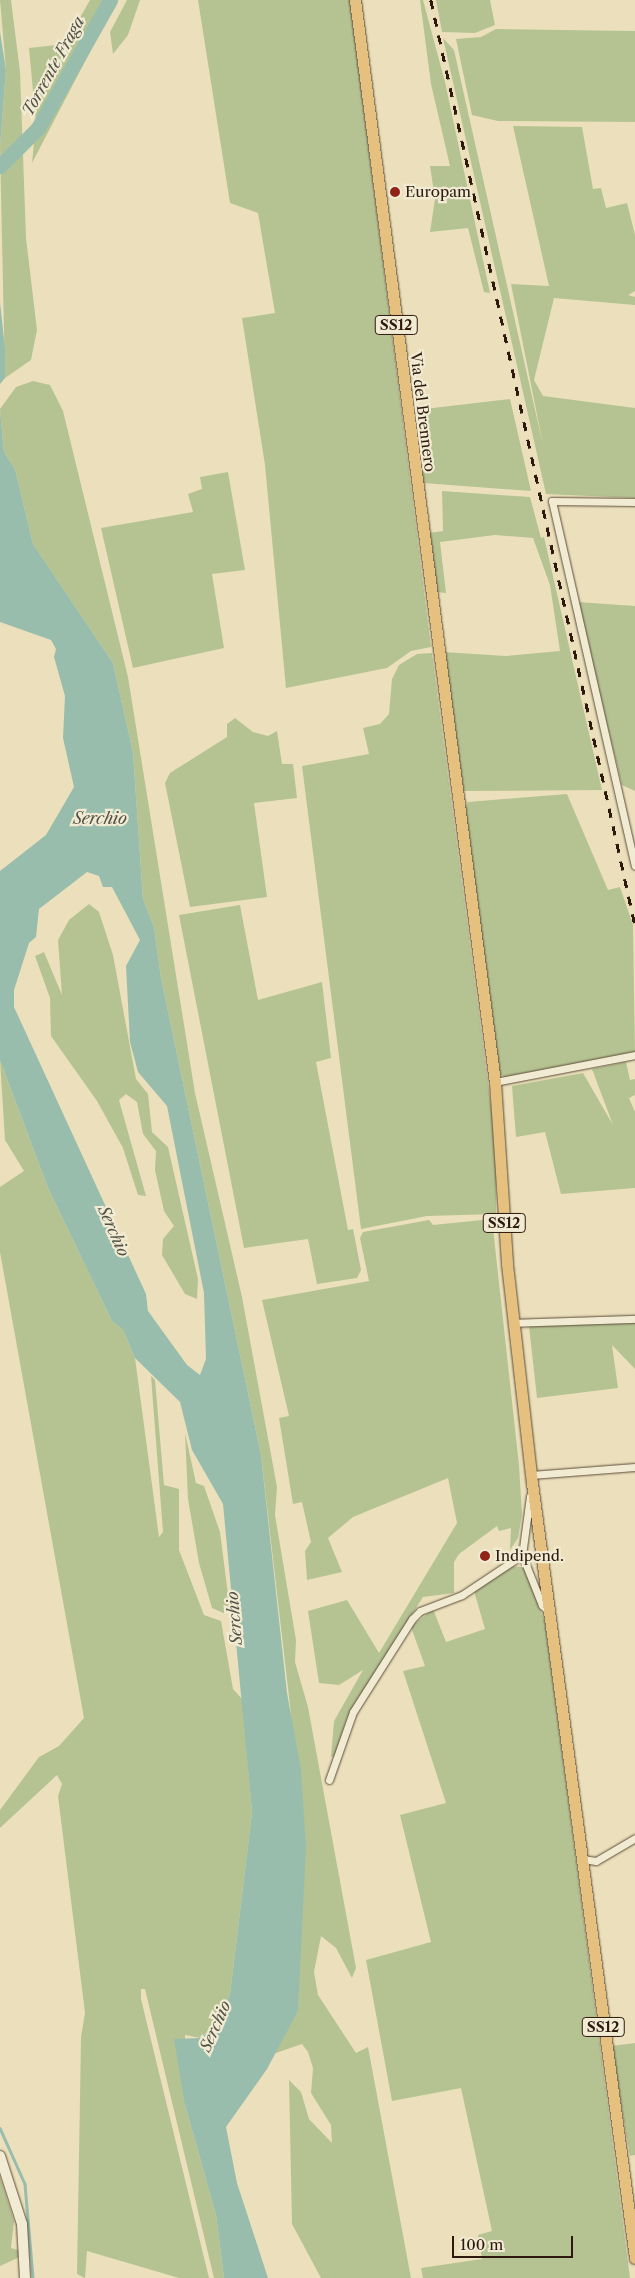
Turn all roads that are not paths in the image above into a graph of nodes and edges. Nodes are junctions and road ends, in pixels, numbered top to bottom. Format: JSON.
{"nodes":[{"id":1,"x":355,"y":0,"type":"edge"},
{"id":2,"x":635,"y":502,"type":"edge"},
{"id":3,"x":635,"y":866,"type":"edge"},
{"id":4,"x":635,"y":1055,"type":"edge"},
{"id":5,"x":495,"y":1082,"type":"junction"},
{"id":6,"x":635,"y":1319,"type":"edge"},
{"id":7,"x":512,"y":1323,"type":"junction"},
{"id":8,"x":635,"y":1467,"type":"edge"},
{"id":9,"x":532,"y":1479,"type":"junction"},
{"id":10,"x":522,"y":1554,"type":"junction"},
{"id":11,"x":550,"y":1612,"type":"junction"},
{"id":12,"x":328,"y":1780,"type":"dead end"},
{"id":13,"x":635,"y":1838,"type":"edge"},
{"id":14,"x":582,"y":1860,"type":"junction"},
{"id":15,"x":0,"y":2156,"type":"edge"},
{"id":16,"x":635,"y":2258,"type":"edge"},
{"id":17,"x":25,"y":2278,"type":"edge"}],
"edges":[{"from":1,"to":5,"type":"main road","name":"Via del Brennero","number":"SS12"},
{"from":2,"to":3,"type":"street"},
{"from":4,"to":5,"type":"street"},
{"from":5,"to":7,"type":"main road","number":"SS12"},
{"from":6,"to":7,"type":"street"},
{"from":7,"to":9,"type":"main road","number":"SS12"},
{"from":8,"to":9,"type":"street"},
{"from":9,"to":10,"type":"street"},
{"from":9,"to":11,"type":"main road","number":"SS12"},
{"from":10,"to":11,"type":"street"},
{"from":10,"to":12,"type":"street"},
{"from":11,"to":14,"type":"main road","number":"SS12"},
{"from":13,"to":14,"type":"street"},
{"from":14,"to":16,"type":"main road","number":"SS12"},
{"from":15,"to":17,"type":"main road"}]}
